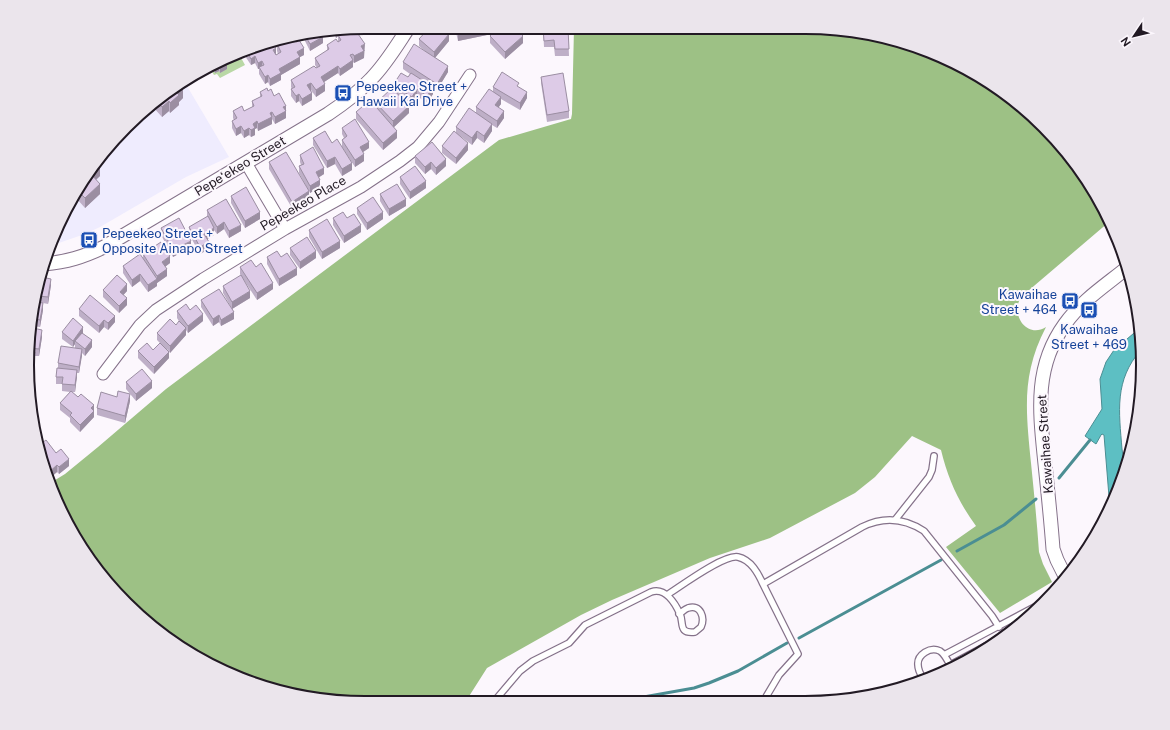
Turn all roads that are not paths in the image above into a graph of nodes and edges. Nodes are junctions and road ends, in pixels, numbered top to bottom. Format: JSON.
{"nodes":[{"id":1,"x":404,"y":34,"type":"edge"},
{"id":2,"x":470,"y":75,"type":"dead end"},
{"id":3,"x":246,"y":163,"type":"junction"},
{"id":4,"x":285,"y":229,"type":"junction"},
{"id":5,"x":50,"y":263,"type":"edge"},
{"id":6,"x":1122,"y":272,"type":"edge"},
{"id":7,"x":103,"y":374,"type":"dead end"},
{"id":8,"x":934,"y":456,"type":"dead end"},
{"id":9,"x":895,"y":520,"type":"junction"},
{"id":10,"x":1063,"y":573,"type":"edge"},
{"id":11,"x":763,"y":584,"type":"junction"},
{"id":12,"x":667,"y":595,"type":"junction"},
{"id":13,"x":1025,"y":612,"type":"edge"},
{"id":14,"x":679,"y":614,"type":"junction"},
{"id":15,"x":999,"y":626,"type":"junction"},
{"id":16,"x":944,"y":655,"type":"junction"},
{"id":17,"x":949,"y":663,"type":"edge"},
{"id":18,"x":921,"y":675,"type":"edge"},
{"id":19,"x":500,"y":696,"type":"edge"},
{"id":20,"x":767,"y":696,"type":"edge"}],
"edges":[{"from":1,"to":3,"type":"street","name":"Pepeʻekeo Street"},
{"from":2,"to":4,"type":"street","name":"Pepeekeo Place"},
{"from":3,"to":4,"type":"street"},
{"from":3,"to":5,"type":"street","name":"Pepeʻekeo Street"},
{"from":4,"to":7,"type":"street","name":"Pepeekeo Place"},
{"from":6,"to":10,"type":"street","name":"Kawaihae Street"},
{"from":8,"to":9,"type":"lane"},
{"from":9,"to":11,"type":"lane"},
{"from":9,"to":15,"type":"lane"},
{"from":11,"to":12,"type":"lane"},
{"from":11,"to":20,"type":"lane"},
{"from":12,"to":14,"type":"lane"},
{"from":12,"to":19,"type":"lane"},
{"from":13,"to":15,"type":"lane"},
{"from":14,"to":14,"type":"lane"},
{"from":15,"to":16,"type":"lane"},
{"from":16,"to":17,"type":"lane"},
{"from":16,"to":18,"type":"lane"}]}
